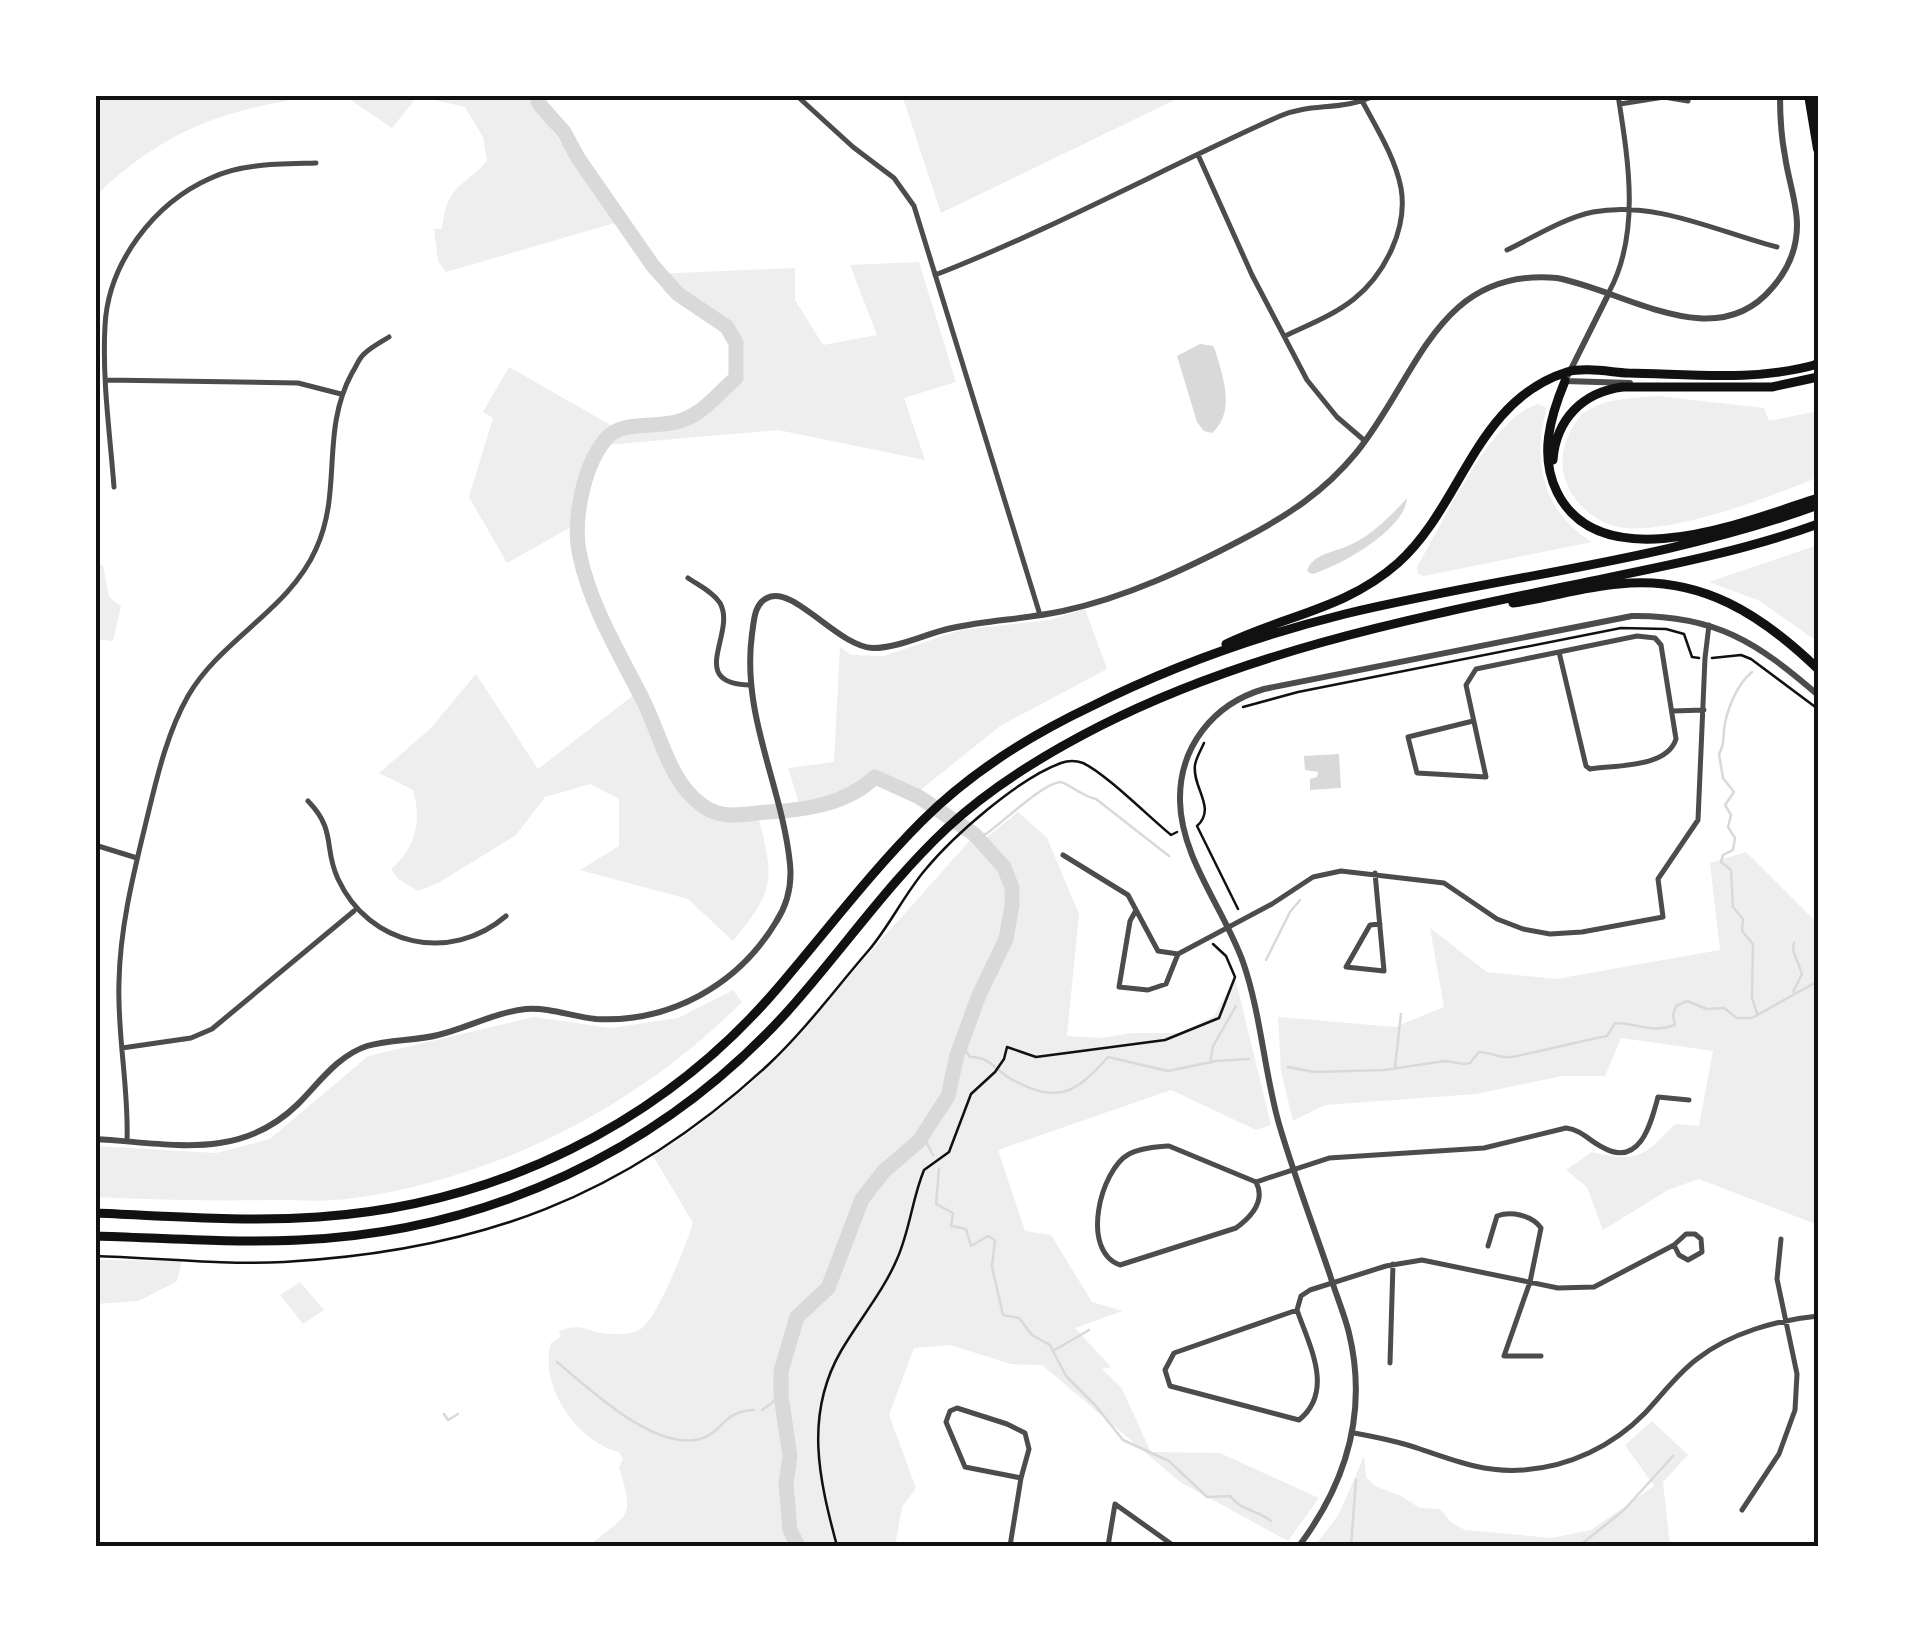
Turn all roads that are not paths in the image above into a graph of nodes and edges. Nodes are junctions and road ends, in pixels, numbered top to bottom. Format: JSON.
{"nodes":[{"id":1,"x":796,"y":95,"type":"edge"},
{"id":2,"x":1376,"y":95,"type":"edge"},
{"id":3,"x":1618,"y":95,"type":"edge"},
{"id":4,"x":1780,"y":95,"type":"edge"},
{"id":5,"x":1809,"y":95,"type":"edge"},
{"id":6,"x":1361,"y":98,"type":"edge"},
{"id":7,"x":1688,"y":101,"type":"dead end"},
{"id":8,"x":1620,"y":104,"type":"junction"},
{"id":9,"x":1818,"y":150,"type":"edge"},
{"id":10,"x":1199,"y":156,"type":"junction"},
{"id":11,"x":316,"y":163,"type":"dead end"},
{"id":12,"x":1628,"y":210,"type":"junction"},
{"id":13,"x":1776,"y":247,"type":"dead end"},
{"id":14,"x":1507,"y":250,"type":"dead end"},
{"id":15,"x":936,"y":275,"type":"junction"},
{"id":16,"x":1608,"y":293,"type":"junction"},
{"id":17,"x":1284,"y":336,"type":"junction"},
{"id":18,"x":389,"y":337,"type":"dead end"},
{"id":19,"x":1818,"y":368,"type":"edge"},
{"id":20,"x":1567,"y":376,"type":"junction"},
{"id":21,"x":106,"y":380,"type":"junction"},
{"id":22,"x":1675,"y":386,"type":"junction"},
{"id":23,"x":341,"y":394,"type":"junction"},
{"id":24,"x":1365,"y":441,"type":"junction"},
{"id":25,"x":114,"y":487,"type":"dead end"},
{"id":26,"x":1556,"y":491,"type":"junction"},
{"id":27,"x":1818,"y":502,"type":"edge"},
{"id":28,"x":1818,"y":524,"type":"edge"},
{"id":29,"x":688,"y":578,"type":"dead end"},
{"id":30,"x":1465,"y":609,"type":"junction"},
{"id":31,"x":1040,"y":615,"type":"junction"},
{"id":32,"x":1710,"y":625,"type":"junction"},
{"id":33,"x":1559,"y":652,"type":"junction"},
{"id":34,"x":1202,"y":656,"type":"junction"},
{"id":35,"x":1818,"y":668,"type":"edge"},
{"id":36,"x":749,"y":685,"type":"junction"},
{"id":37,"x":1818,"y":695,"type":"edge"},
{"id":38,"x":1704,"y":710,"type":"junction"},
{"id":39,"x":1672,"y":712,"type":"junction"},
{"id":40,"x":1473,"y":721,"type":"junction"},
{"id":41,"x":308,"y":802,"type":"dead end"},
{"id":42,"x":95,"y":844,"type":"edge"},
{"id":43,"x":1063,"y":855,"type":"dead end"},
{"id":44,"x":137,"y":858,"type":"junction"},
{"id":45,"x":1375,"y":873,"type":"junction"},
{"id":46,"x":354,"y":910,"type":"junction"},
{"id":47,"x":1136,"y":912,"type":"junction"},
{"id":48,"x":506,"y":916,"type":"dead end"},
{"id":49,"x":1380,"y":924,"type":"junction"},
{"id":50,"x":1228,"y":926,"type":"junction"},
{"id":51,"x":1178,"y":954,"type":"junction"},
{"id":52,"x":122,"y":1048,"type":"junction"},
{"id":53,"x":1688,"y":1100,"type":"dead end"},
{"id":54,"x":95,"y":1138,"type":"edge"},
{"id":55,"x":127,"y":1141,"type":"junction"},
{"id":56,"x":1294,"y":1167,"type":"junction"},
{"id":57,"x":1256,"y":1182,"type":"junction"},
{"id":58,"x":95,"y":1213,"type":"edge"},
{"id":59,"x":95,"y":1236,"type":"edge"},
{"id":60,"x":1780,"y":1239,"type":"dead end"},
{"id":61,"x":1674,"y":1245,"type":"junction"},
{"id":62,"x":1488,"y":1246,"type":"dead end"},
{"id":63,"x":1393,"y":1264,"type":"junction"},
{"id":64,"x":1530,"y":1282,"type":"junction"},
{"id":65,"x":1332,"y":1284,"type":"junction"},
{"id":66,"x":1297,"y":1310,"type":"junction"},
{"id":67,"x":1818,"y":1316,"type":"edge"},
{"id":68,"x":1786,"y":1322,"type":"junction"},
{"id":69,"x":1540,"y":1356,"type":"dead end"},
{"id":70,"x":1390,"y":1362,"type":"dead end"},
{"id":71,"x":1354,"y":1433,"type":"junction"},
{"id":72,"x":1021,"y":1478,"type":"junction"},
{"id":73,"x":1742,"y":1510,"type":"dead end"},
{"id":74,"x":1010,"y":1546,"type":"edge"},
{"id":75,"x":1108,"y":1546,"type":"edge"},
{"id":76,"x":1174,"y":1546,"type":"edge"},
{"id":77,"x":1300,"y":1546,"type":"edge"}],
"edges":[{"from":1,"to":15,"type":"street"},
{"from":2,"to":6,"type":"street"},
{"from":3,"to":8,"type":"street"},
{"from":4,"to":16,"type":"street"},
{"from":5,"to":9,"type":"highway"},
{"from":6,"to":10,"type":"street"},
{"from":6,"to":17,"type":"street"},
{"from":7,"to":8,"type":"street"},
{"from":8,"to":12,"type":"street"},
{"from":10,"to":15,"type":"street"},
{"from":10,"to":17,"type":"street"},
{"from":11,"to":21,"type":"street"},
{"from":12,"to":13,"type":"street"},
{"from":12,"to":14,"type":"street"},
{"from":12,"to":16,"type":"street"},
{"from":15,"to":31,"type":"street"},
{"from":16,"to":20,"type":"street"},
{"from":16,"to":24,"type":"street"},
{"from":17,"to":24,"type":"street"},
{"from":18,"to":23,"type":"street"},
{"from":19,"to":20,"type":"main road"},
{"from":19,"to":22,"type":"main road"},
{"from":20,"to":22,"type":"street"},
{"from":20,"to":26,"type":"main road"},
{"from":20,"to":34,"type":"main road"},
{"from":21,"to":23,"type":"street"},
{"from":21,"to":25,"type":"street"},
{"from":22,"to":26,"type":"main road"},
{"from":23,"to":44,"type":"street"},
{"from":24,"to":31,"type":"street"},
{"from":26,"to":27,"type":"main road"},
{"from":27,"to":34,"type":"main road"},
{"from":28,"to":30,"type":"main road"},
{"from":29,"to":36,"type":"street"},
{"from":30,"to":35,"type":"main road"},
{"from":30,"to":59,"type":"main road"},
{"from":31,"to":36,"type":"street"},
{"from":32,"to":37,"type":"street"},
{"from":32,"to":38,"type":"street"},
{"from":32,"to":50,"type":"street"},
{"from":33,"to":39,"type":"street"},
{"from":33,"to":39,"type":"street"},
{"from":33,"to":40,"type":"street"},
{"from":34,"to":58,"type":"main road"},
{"from":36,"to":55,"type":"street"},
{"from":38,"to":39,"type":"street"},
{"from":38,"to":45,"type":"street"},
{"from":40,"to":40,"type":"street"},
{"from":41,"to":46,"type":"street"},
{"from":42,"to":44,"type":"street"},
{"from":43,"to":47,"type":"street"},
{"from":44,"to":52,"type":"street"},
{"from":45,"to":49,"type":"street"},
{"from":45,"to":50,"type":"street"},
{"from":46,"to":48,"type":"street"},
{"from":46,"to":52,"type":"street"},
{"from":47,"to":51,"type":"street"},
{"from":47,"to":51,"type":"street"},
{"from":49,"to":49,"type":"street"},
{"from":50,"to":51,"type":"street"},
{"from":50,"to":56,"type":"street"},
{"from":52,"to":55,"type":"street"},
{"from":53,"to":56,"type":"street"},
{"from":54,"to":55,"type":"street"},
{"from":56,"to":57,"type":"street"},
{"from":56,"to":65,"type":"street"},
{"from":57,"to":57,"type":"street"},
{"from":60,"to":68,"type":"street"},
{"from":61,"to":61,"type":"street"},
{"from":61,"to":64,"type":"street"},
{"from":62,"to":64,"type":"street"},
{"from":63,"to":64,"type":"street"},
{"from":63,"to":65,"type":"street"},
{"from":63,"to":70,"type":"street"},
{"from":64,"to":69,"type":"street"},
{"from":65,"to":66,"type":"street"},
{"from":65,"to":71,"type":"street"},
{"from":66,"to":66,"type":"street"},
{"from":67,"to":68,"type":"street"},
{"from":68,"to":71,"type":"street"},
{"from":68,"to":73,"type":"street"},
{"from":71,"to":77,"type":"street"},
{"from":72,"to":72,"type":"street"},
{"from":72,"to":74,"type":"street"},
{"from":75,"to":76,"type":"street"}]}
